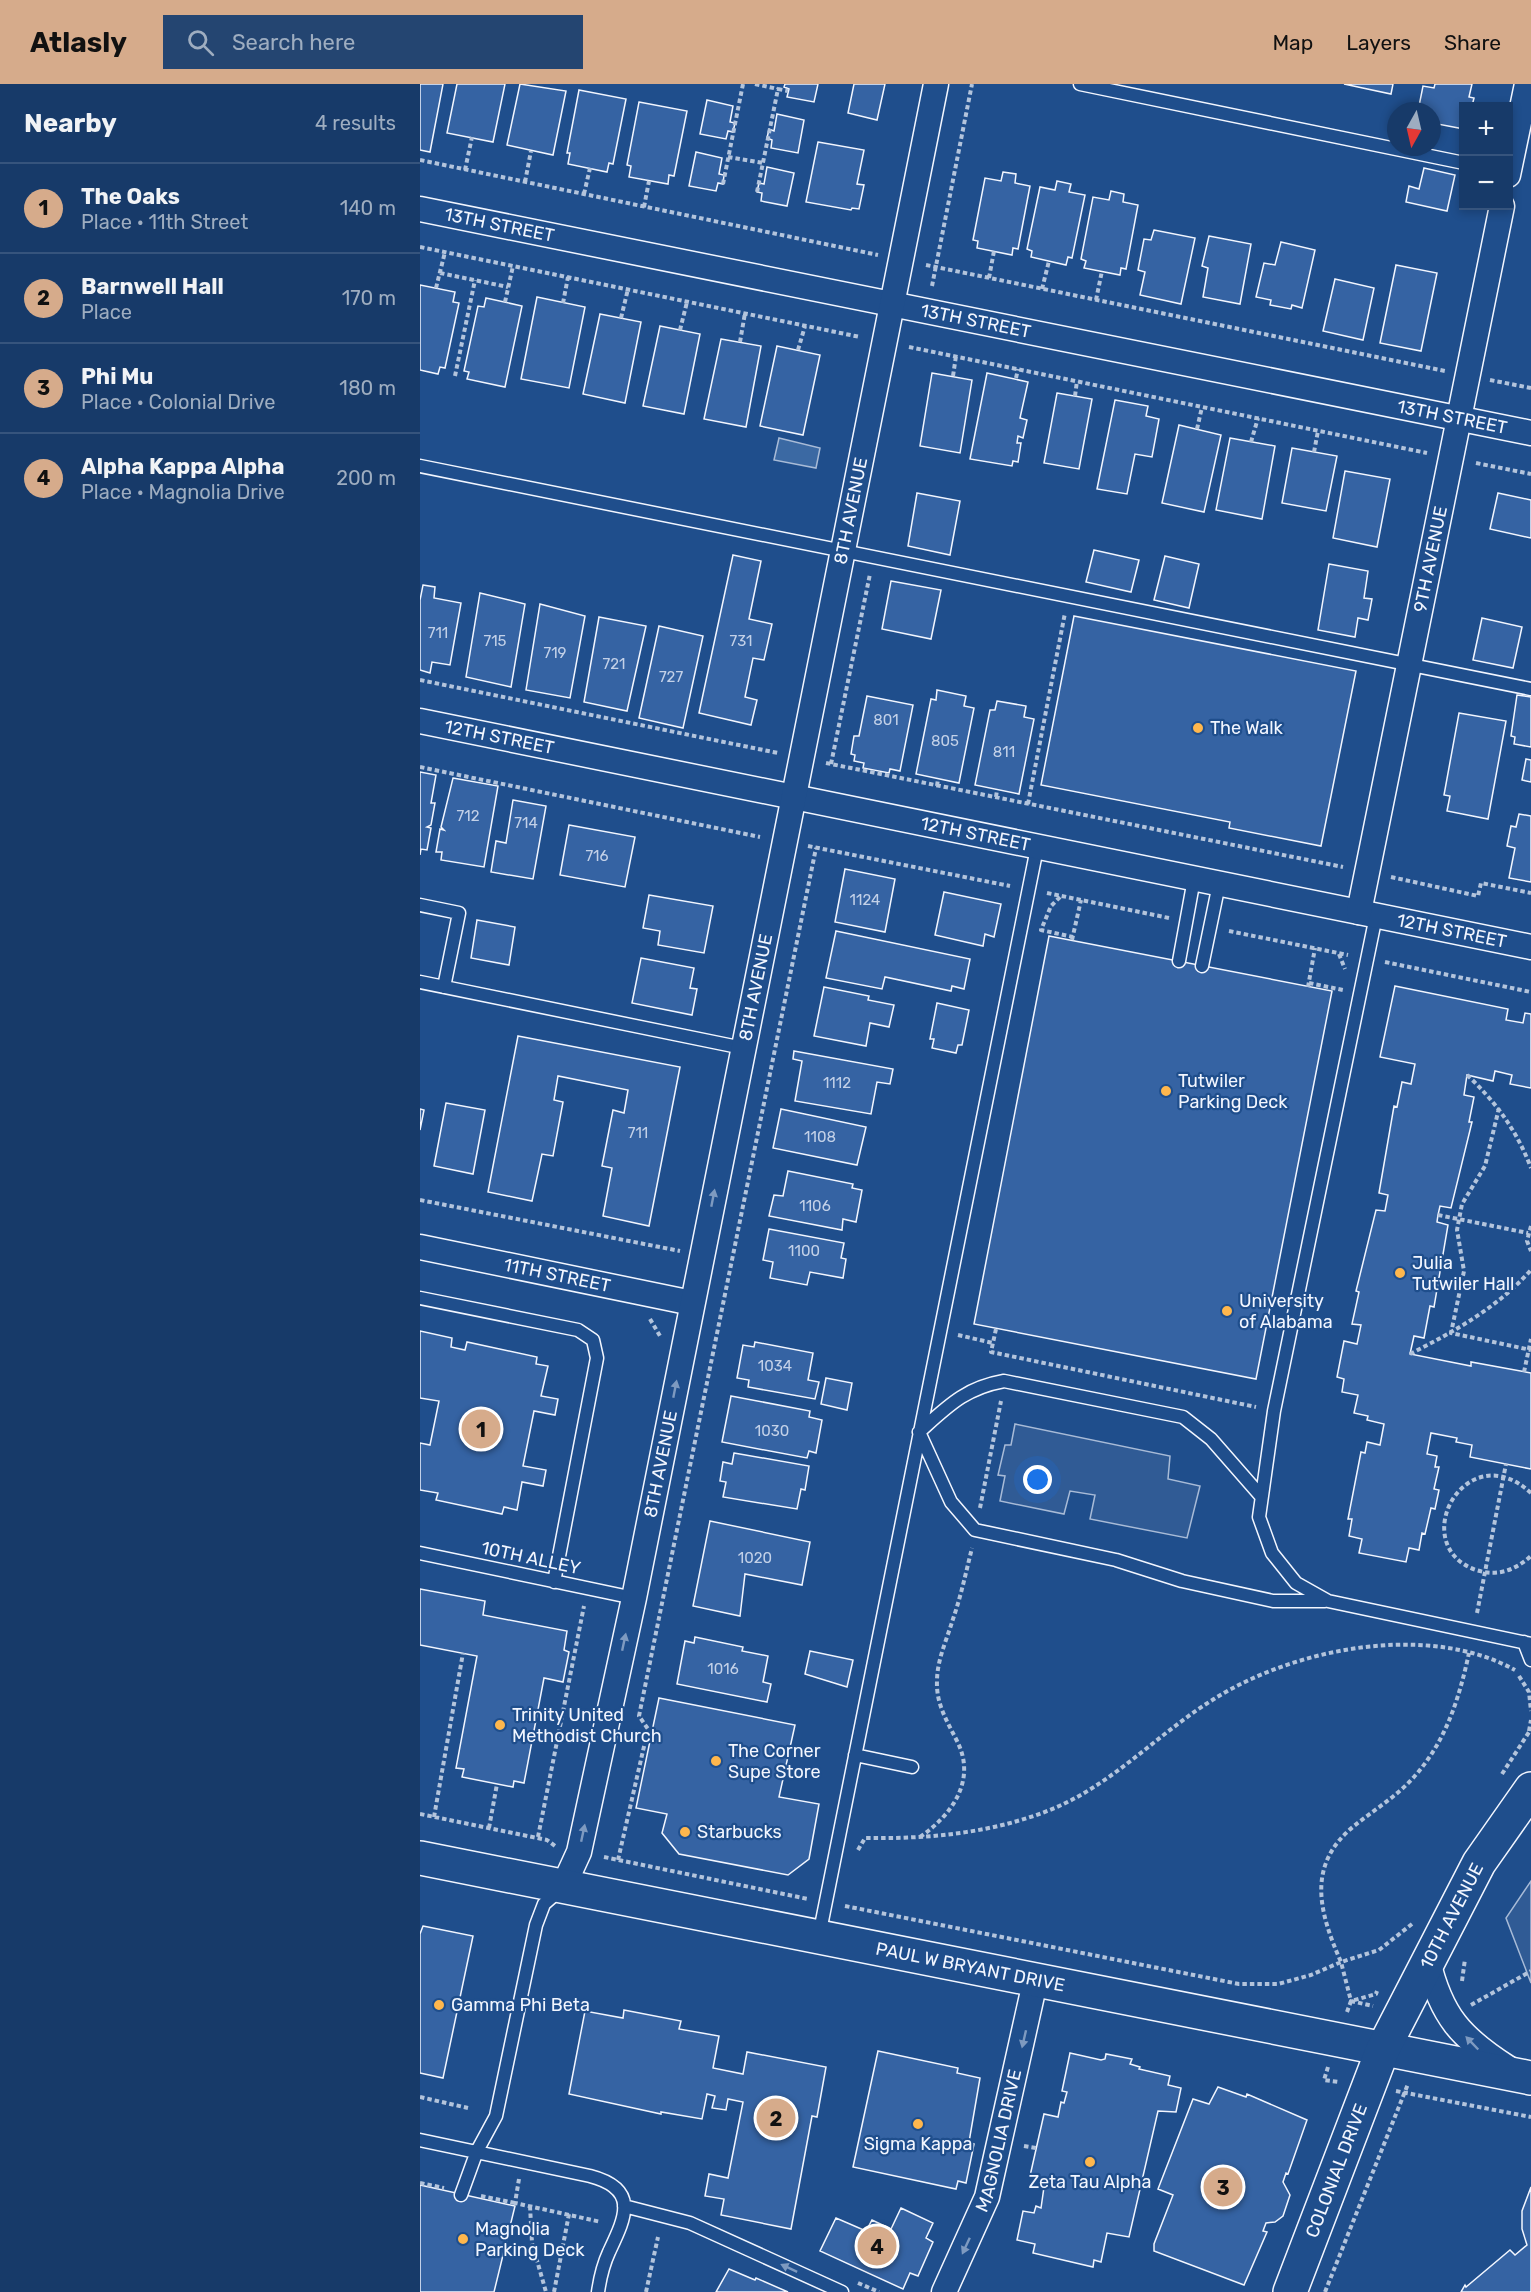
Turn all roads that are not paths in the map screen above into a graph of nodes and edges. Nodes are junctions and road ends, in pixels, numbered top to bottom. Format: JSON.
{"nodes":[{"id":1,"x":936,"y":84,"type":"edge"},
{"id":2,"x":1080,"y":84,"type":"edge"},
{"id":3,"x":1527,"y":84,"type":"edge"},
{"id":4,"x":1527,"y":110,"type":"edge"},
{"id":5,"x":1513,"y":159,"type":"edge"},
{"id":6,"x":1459,"y":162,"type":"edge"},
{"id":7,"x":420,"y":209,"type":"edge"},
{"id":8,"x":1501,"y":210,"type":"edge"},
{"id":9,"x":891,"y":306,"type":"junction"},
{"id":10,"x":1459,"y":419,"type":"junction"},
{"id":11,"x":1531,"y":433,"type":"edge"},
{"id":12,"x":420,"y":466,"type":"edge"},
{"id":13,"x":842,"y":551,"type":"junction"},
{"id":14,"x":1409,"y":665,"type":"junction"},
{"id":15,"x":1531,"y":689,"type":"edge"},
{"id":16,"x":420,"y":721,"type":"edge"},
{"id":17,"x":792,"y":799,"type":"junction"},
{"id":18,"x":1037,"y":848,"type":"junction"},
{"id":19,"x":1194,"y":879,"type":"junction"},
{"id":20,"x":1219,"y":884,"type":"junction"},
{"id":21,"x":420,"y":906,"type":"edge"},
{"id":22,"x":1367,"y":914,"type":"junction"},
{"id":23,"x":1531,"y":947,"type":"edge"},
{"id":24,"x":1179,"y":961,"type":"dead end"},
{"id":25,"x":1202,"y":966,"type":"dead end"},
{"id":26,"x":420,"y":982,"type":"edge"},
{"id":27,"x":444,"y":987,"type":"junction"},
{"id":28,"x":743,"y":1048,"type":"junction"},
{"id":29,"x":420,"y":1247,"type":"edge"},
{"id":30,"x":420,"y":1298,"type":"edge"},
{"id":31,"x":692,"y":1303,"type":"junction"},
{"id":32,"x":919,"y":1432,"type":"junction"},
{"id":33,"x":1260,"y":1494,"type":"junction"},
{"id":34,"x":420,"y":1553,"type":"edge"},
{"id":35,"x":554,"y":1582,"type":"junction"},
{"id":36,"x":634,"y":1598,"type":"junction"},
{"id":37,"x":1328,"y":1601,"type":"junction"},
{"id":38,"x":1528,"y":1643,"type":"edge"},
{"id":39,"x":1531,"y":1660,"type":"edge"},
{"id":40,"x":855,"y":1755,"type":"junction"},
{"id":41,"x":912,"y":1767,"type":"dead end"},
{"id":42,"x":1531,"y":1789,"type":"edge"},
{"id":43,"x":420,"y":1858,"type":"edge"},
{"id":44,"x":563,"y":1887,"type":"junction"},
{"id":45,"x":819,"y":1937,"type":"junction"},
{"id":46,"x":1428,"y":1961,"type":"junction"},
{"id":47,"x":1035,"y":1982,"type":"junction"},
{"id":48,"x":1383,"y":2049,"type":"junction"},
{"id":49,"x":1526,"y":2077,"type":"edge"},
{"id":50,"x":420,"y":2140,"type":"edge"},
{"id":51,"x":477,"y":2151,"type":"junction"},
{"id":52,"x":461,"y":2195,"type":"dead end"},
{"id":53,"x":624,"y":2206,"type":"junction"},
{"id":54,"x":597,"y":2292,"type":"edge"},
{"id":55,"x":842,"y":2292,"type":"edge"},
{"id":56,"x":944,"y":2292,"type":"edge"},
{"id":57,"x":1290,"y":2292,"type":"edge"}],
"edges":[{"from":1,"to":9,"type":"street","name":"8TH AVENUE"},
{"from":2,"to":6,"type":"lane"},
{"from":3,"to":4,"type":"street"},
{"from":4,"to":5,"type":"street"},
{"from":7,"to":9,"type":"street","name":"13TH STREET"},
{"from":8,"to":10,"type":"street","name":"9TH AVENUE"},
{"from":9,"to":10,"type":"street","name":"13TH STREET"},
{"from":9,"to":13,"type":"street","name":"8TH AVENUE"},
{"from":10,"to":11,"type":"street","name":"13TH STREET"},
{"from":10,"to":14,"type":"street","name":"9TH AVENUE"},
{"from":12,"to":13,"type":"lane"},
{"from":13,"to":14,"type":"lane"},
{"from":13,"to":17,"type":"street","name":"8TH AVENUE"},
{"from":14,"to":15,"type":"lane"},
{"from":14,"to":22,"type":"street","name":"9TH AVENUE"},
{"from":16,"to":17,"type":"street","name":"12TH STREET"},
{"from":17,"to":18,"type":"street","name":"12TH STREET"},
{"from":17,"to":28,"type":"street","name":"8TH AVENUE"},
{"from":18,"to":19,"type":"street","name":"12TH STREET"},
{"from":18,"to":32,"type":"lane"},
{"from":19,"to":20,"type":"street","name":"12TH STREET"},
{"from":19,"to":24,"type":"lane"},
{"from":20,"to":22,"type":"street","name":"12TH STREET"},
{"from":20,"to":25,"type":"lane"},
{"from":21,"to":27,"type":"lane"},
{"from":22,"to":23,"type":"street","name":"12TH STREET"},
{"from":22,"to":33,"type":"lane"},
{"from":26,"to":27,"type":"lane"},
{"from":27,"to":28,"type":"lane"},
{"from":31,"to":28,"type":"street","name":"8TH AVENUE","one_way":true},
{"from":29,"to":31,"type":"street","name":"11TH STREET"},
{"from":30,"to":35,"type":"lane"},
{"from":36,"to":31,"type":"street","name":"8TH AVENUE","one_way":true},
{"from":32,"to":33,"type":"lane"},
{"from":32,"to":37,"type":"lane"},
{"from":32,"to":40,"type":"lane"},
{"from":33,"to":37,"type":"lane"},
{"from":34,"to":35,"type":"lane","name":"10TH ALLEY"},
{"from":35,"to":36,"type":"lane","name":"10TH ALLEY"},
{"from":44,"to":36,"type":"street","name":"8TH AVENUE","one_way":true},
{"from":37,"to":38,"type":"lane"},
{"from":38,"to":39,"type":"lane"},
{"from":40,"to":41,"type":"lane"},
{"from":40,"to":45,"type":"lane"},
{"from":42,"to":46,"type":"main road","name":"10TH AVENUE"},
{"from":43,"to":44,"type":"main road","name":"PAUL W BRYANT DRIVE"},
{"from":44,"to":45,"type":"main road","name":"PAUL W BRYANT DRIVE"},
{"from":44,"to":51,"type":"lane"},
{"from":45,"to":47,"type":"main road","name":"PAUL W BRYANT DRIVE"},
{"from":46,"to":48,"type":"main road","name":"10TH AVENUE"},
{"from":49,"to":46,"type":"street","name":"PAUL W BRYANT DRIVE","one_way":true},
{"from":47,"to":48,"type":"main road","name":"PAUL W BRYANT DRIVE"},
{"from":47,"to":56,"type":"street","name":"MAGNOLIA DRIVE","one_way":true},
{"from":48,"to":49,"type":"main road","name":"PAUL W BRYANT DRIVE"},
{"from":48,"to":57,"type":"main road","name":"COLONIAL DRIVE"},
{"from":50,"to":51,"type":"lane"},
{"from":51,"to":52,"type":"lane"},
{"from":51,"to":53,"type":"lane"},
{"from":53,"to":54,"type":"lane"},
{"from":55,"to":53,"type":"lane","one_way":true}]}
